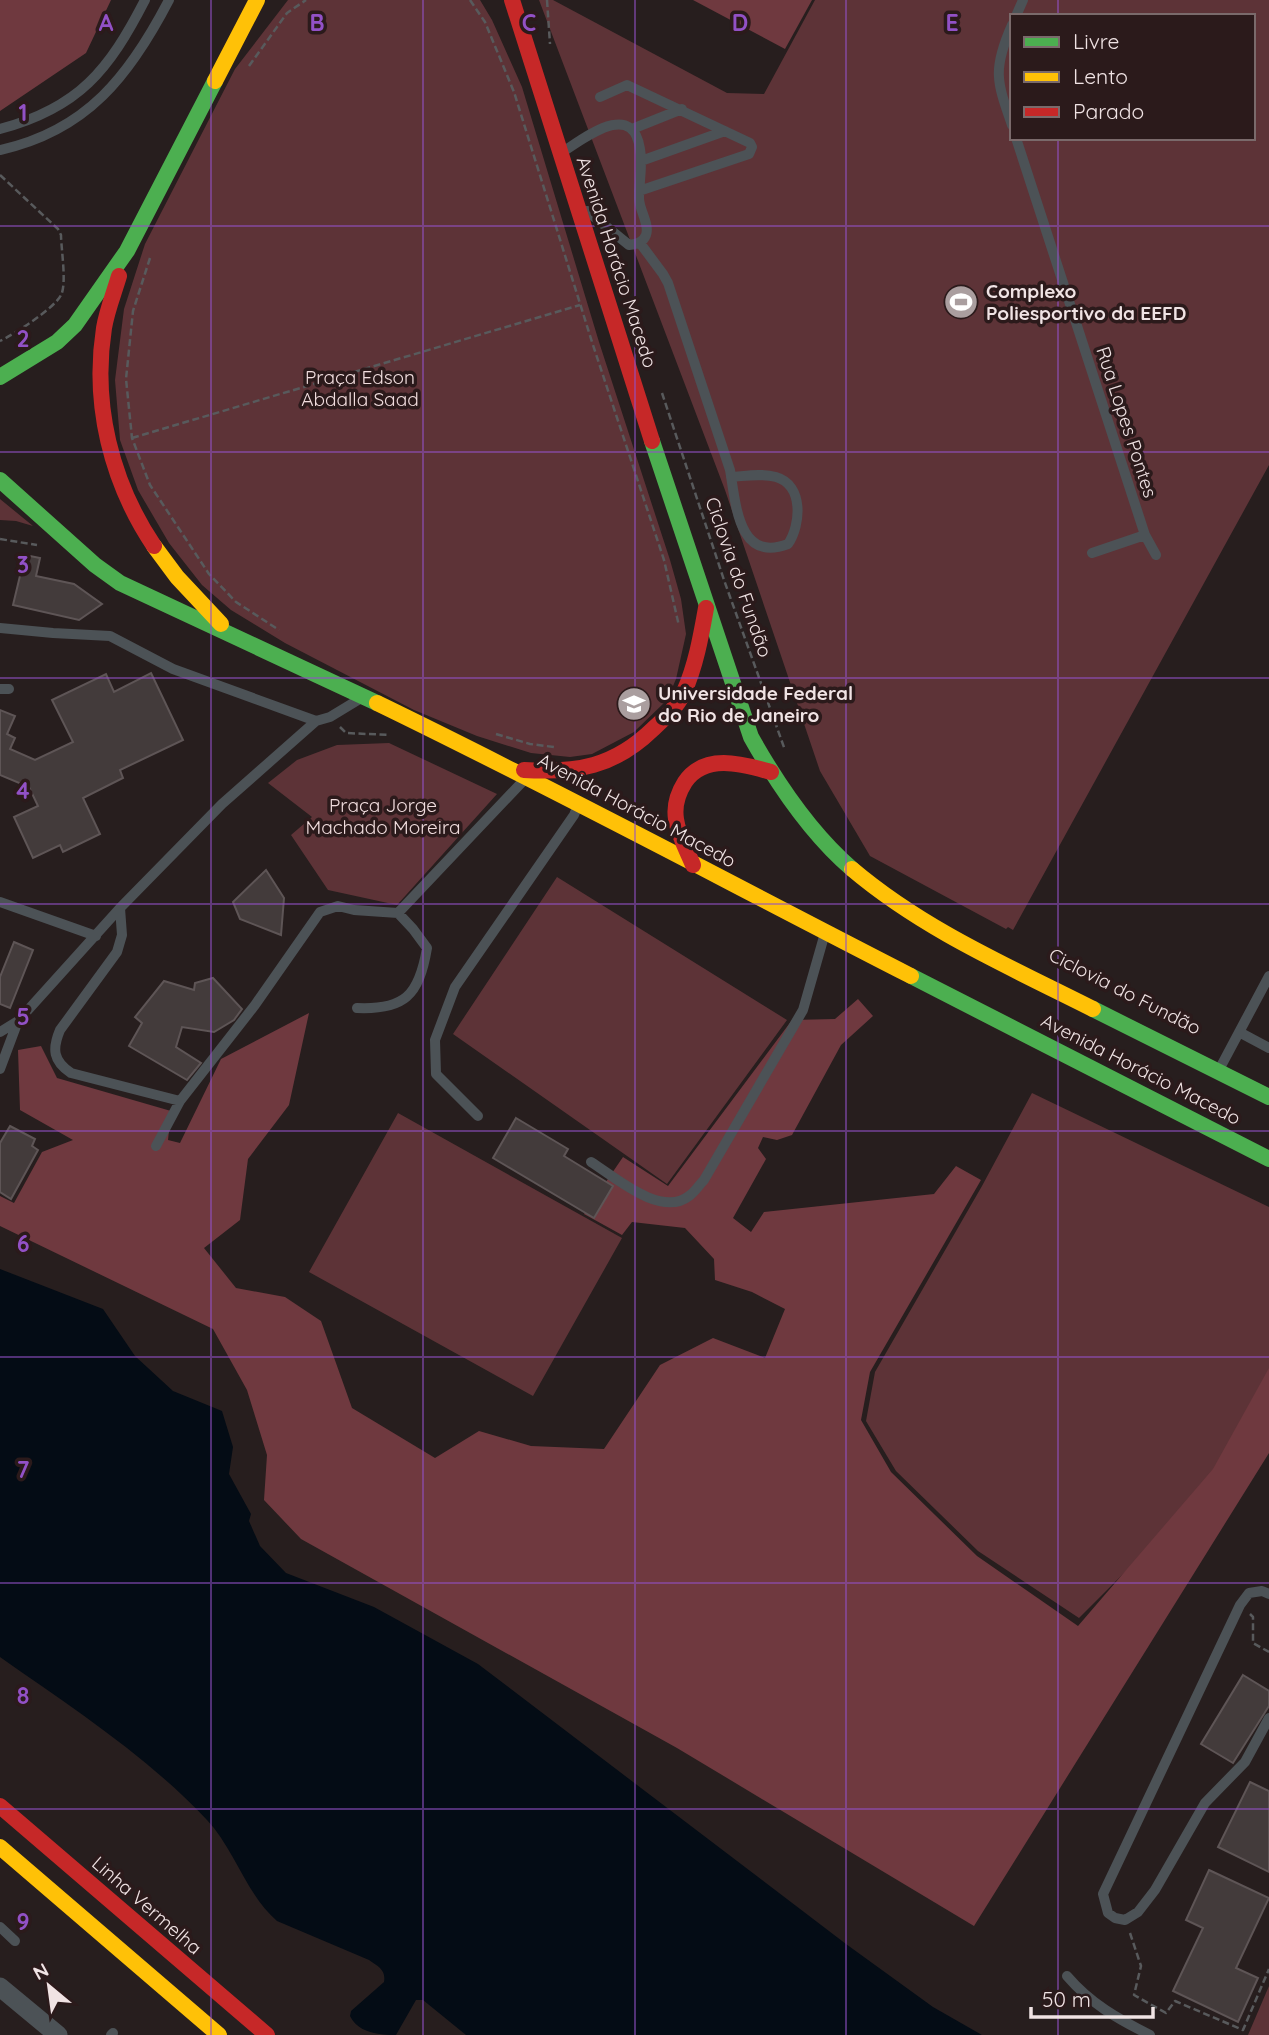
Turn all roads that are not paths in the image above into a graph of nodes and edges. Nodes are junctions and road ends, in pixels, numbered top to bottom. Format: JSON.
{"nodes":[{"id":1,"x":145,"y":0,"type":"edge"},
{"id":2,"x":169,"y":0,"type":"edge"},
{"id":3,"x":257,"y":0,"type":"edge"},
{"id":4,"x":268,"y":0,"type":"edge"},
{"id":5,"x":498,"y":0,"type":"edge"},
{"id":6,"x":512,"y":0,"type":"edge"},
{"id":7,"x":249,"y":16,"type":"junction"},
{"id":8,"x":519,"y":25,"type":"junction"},
{"id":9,"x":1010,"y":31,"type":"edge"},
{"id":10,"x":600,"y":97,"type":"dead end"},
{"id":11,"x":682,"y":109,"type":"junction"},
{"id":12,"x":1010,"y":118,"type":"edge"},
{"id":13,"x":0,"y":129,"type":"edge"},
{"id":14,"x":632,"y":129,"type":"junction"},
{"id":15,"x":725,"y":131,"type":"junction"},
{"id":16,"x":1017,"y":140,"type":"edge"},
{"id":17,"x":0,"y":150,"type":"edge"},
{"id":18,"x":560,"y":153,"type":"junction"},
{"id":19,"x":641,"y":161,"type":"junction"},
{"id":20,"x":639,"y":191,"type":"junction"},
{"id":21,"x":576,"y":203,"type":"junction"},
{"id":22,"x":640,"y":243,"type":"junction"},
{"id":23,"x":127,"y":251,"type":"junction"},
{"id":24,"x":0,"y":377,"type":"edge"},
{"id":25,"x":731,"y":477,"type":"junction"},
{"id":26,"x":0,"y":480,"type":"edge"},
{"id":27,"x":1145,"y":535,"type":"junction"},
{"id":28,"x":1092,"y":553,"type":"dead end"},
{"id":29,"x":1156,"y":555,"type":"dead end"},
{"id":30,"x":706,"y":604,"type":"junction"},
{"id":31,"x":0,"y":628,"type":"edge"},
{"id":32,"x":230,"y":633,"type":"junction"},
{"id":33,"x":365,"y":697,"type":"junction"},
{"id":34,"x":316,"y":721,"type":"junction"},
{"id":35,"x":771,"y":772,"type":"junction"},
{"id":36,"x":521,"y":773,"type":"junction"},
{"id":37,"x":578,"y":803,"type":"junction"},
{"id":38,"x":693,"y":865,"type":"junction"},
{"id":39,"x":0,"y":902,"type":"edge"},
{"id":40,"x":120,"y":908,"type":"junction"},
{"id":41,"x":398,"y":913,"type":"junction"},
{"id":42,"x":826,"y":932,"type":"junction"},
{"id":43,"x":96,"y":936,"type":"junction"},
{"id":44,"x":1269,"y":975,"type":"edge"},
{"id":45,"x":357,"y":1008,"type":"dead end"},
{"id":46,"x":18,"y":1021,"type":"junction"},
{"id":47,"x":0,"y":1032,"type":"edge"},
{"id":48,"x":1239,"y":1032,"type":"junction"},
{"id":49,"x":1269,"y":1048,"type":"edge"},
{"id":50,"x":0,"y":1069,"type":"edge"},
{"id":51,"x":1218,"y":1072,"type":"junction"},
{"id":52,"x":1269,"y":1097,"type":"edge"},
{"id":53,"x":180,"y":1101,"type":"junction"},
{"id":54,"x":478,"y":1116,"type":"dead end"},
{"id":55,"x":156,"y":1146,"type":"dead end"},
{"id":56,"x":1269,"y":1158,"type":"edge"},
{"id":57,"x":592,"y":1162,"type":"dead end"},
{"id":58,"x":1269,"y":1594,"type":"edge"},
{"id":59,"x":1269,"y":1718,"type":"edge"},
{"id":60,"x":0,"y":1806,"type":"edge"},
{"id":61,"x":0,"y":1847,"type":"edge"},
{"id":62,"x":0,"y":1927,"type":"edge"},
{"id":63,"x":15,"y":1941,"type":"dead end"},
{"id":64,"x":1067,"y":1976,"type":"dead end"},
{"id":65,"x":0,"y":1987,"type":"edge"},
{"id":66,"x":58,"y":2035,"type":"edge"},
{"id":67,"x":219,"y":2035,"type":"edge"},
{"id":68,"x":267,"y":2035,"type":"edge"},
{"id":69,"x":1150,"y":2035,"type":"edge"}],
"edges":[{"from":1,"to":13,"type":"lane"},
{"from":2,"to":17,"type":"lane"},
{"from":3,"to":7,"type":"main road"},
{"from":4,"to":7,"type":"main road"},
{"from":5,"to":8,"type":"main road"},
{"from":6,"to":8,"type":"main road","name":"Avenida Horácio Macedo"},
{"from":7,"to":23,"type":"main road"},
{"from":8,"to":18,"type":"main road","name":"Avenida Horácio Macedo"},
{"from":9,"to":12,"type":"lane"},
{"from":10,"to":11,"type":"lane"},
{"from":11,"to":14,"type":"lane"},
{"from":11,"to":15,"type":"lane"},
{"from":14,"to":18,"type":"lane"},
{"from":14,"to":19,"type":"lane"},
{"from":15,"to":19,"type":"lane"},
{"from":15,"to":20,"type":"lane"},
{"from":16,"to":27,"type":"lane","name":"Rua Lopes Pontes"},
{"from":18,"to":21,"type":"main road","name":"Avenida Horácio Macedo"},
{"from":19,"to":20,"type":"lane"},
{"from":20,"to":22,"type":"lane"},
{"from":21,"to":22,"type":"lane"},
{"from":21,"to":30,"type":"main road","name":"Avenida Horácio Macedo"},
{"from":22,"to":25,"type":"lane"},
{"from":23,"to":24,"type":"main road"},
{"from":23,"to":32,"type":"main road"},
{"from":25,"to":25,"type":"lane"},
{"from":26,"to":32,"type":"main road","name":"Avenida Horácio Macedo"},
{"from":27,"to":28,"type":"lane"},
{"from":27,"to":29,"type":"lane","name":"Rua Lopes Pontes"},
{"from":30,"to":35,"type":"main road","name":"Avenida Horácio Macedo"},
{"from":30,"to":36,"type":"main road"},
{"from":31,"to":34,"type":"lane"},
{"from":32,"to":33,"type":"main road","name":"Avenida Horácio Macedo"},
{"from":33,"to":34,"type":"lane"},
{"from":33,"to":36,"type":"main road","name":"Avenida Horácio Macedo"},
{"from":34,"to":40,"type":"lane"},
{"from":35,"to":38,"type":"main road"},
{"from":35,"to":51,"type":"main road","name":"Avenida Horácio Macedo"},
{"from":36,"to":37,"type":"main road","name":"Avenida Horácio Macedo"},
{"from":36,"to":41,"type":"lane"},
{"from":37,"to":38,"type":"main road","name":"Avenida Horácio Macedo"},
{"from":37,"to":54,"type":"lane"},
{"from":38,"to":42,"type":"main road","name":"Avenida Horácio Macedo"},
{"from":39,"to":43,"type":"lane"},
{"from":40,"to":43,"type":"lane"},
{"from":40,"to":53,"type":"lane"},
{"from":41,"to":45,"type":"lane"},
{"from":41,"to":53,"type":"lane"},
{"from":42,"to":56,"type":"main road","name":"Avenida Horácio Macedo"},
{"from":42,"to":57,"type":"lane"},
{"from":43,"to":46,"type":"lane"},
{"from":44,"to":48,"type":"lane"},
{"from":46,"to":47,"type":"lane"},
{"from":46,"to":50,"type":"lane"},
{"from":48,"to":49,"type":"lane"},
{"from":48,"to":51,"type":"lane"},
{"from":51,"to":52,"type":"main road","name":"Avenida Horácio Macedo"},
{"from":53,"to":55,"type":"lane"},
{"from":58,"to":59,"type":"lane"},
{"from":60,"to":68,"type":"main road","name":"Linha Vermelha"},
{"from":61,"to":67,"type":"main road"},
{"from":62,"to":63,"type":"lane"},
{"from":64,"to":69,"type":"lane"},
{"from":65,"to":66,"type":"street"}]}
